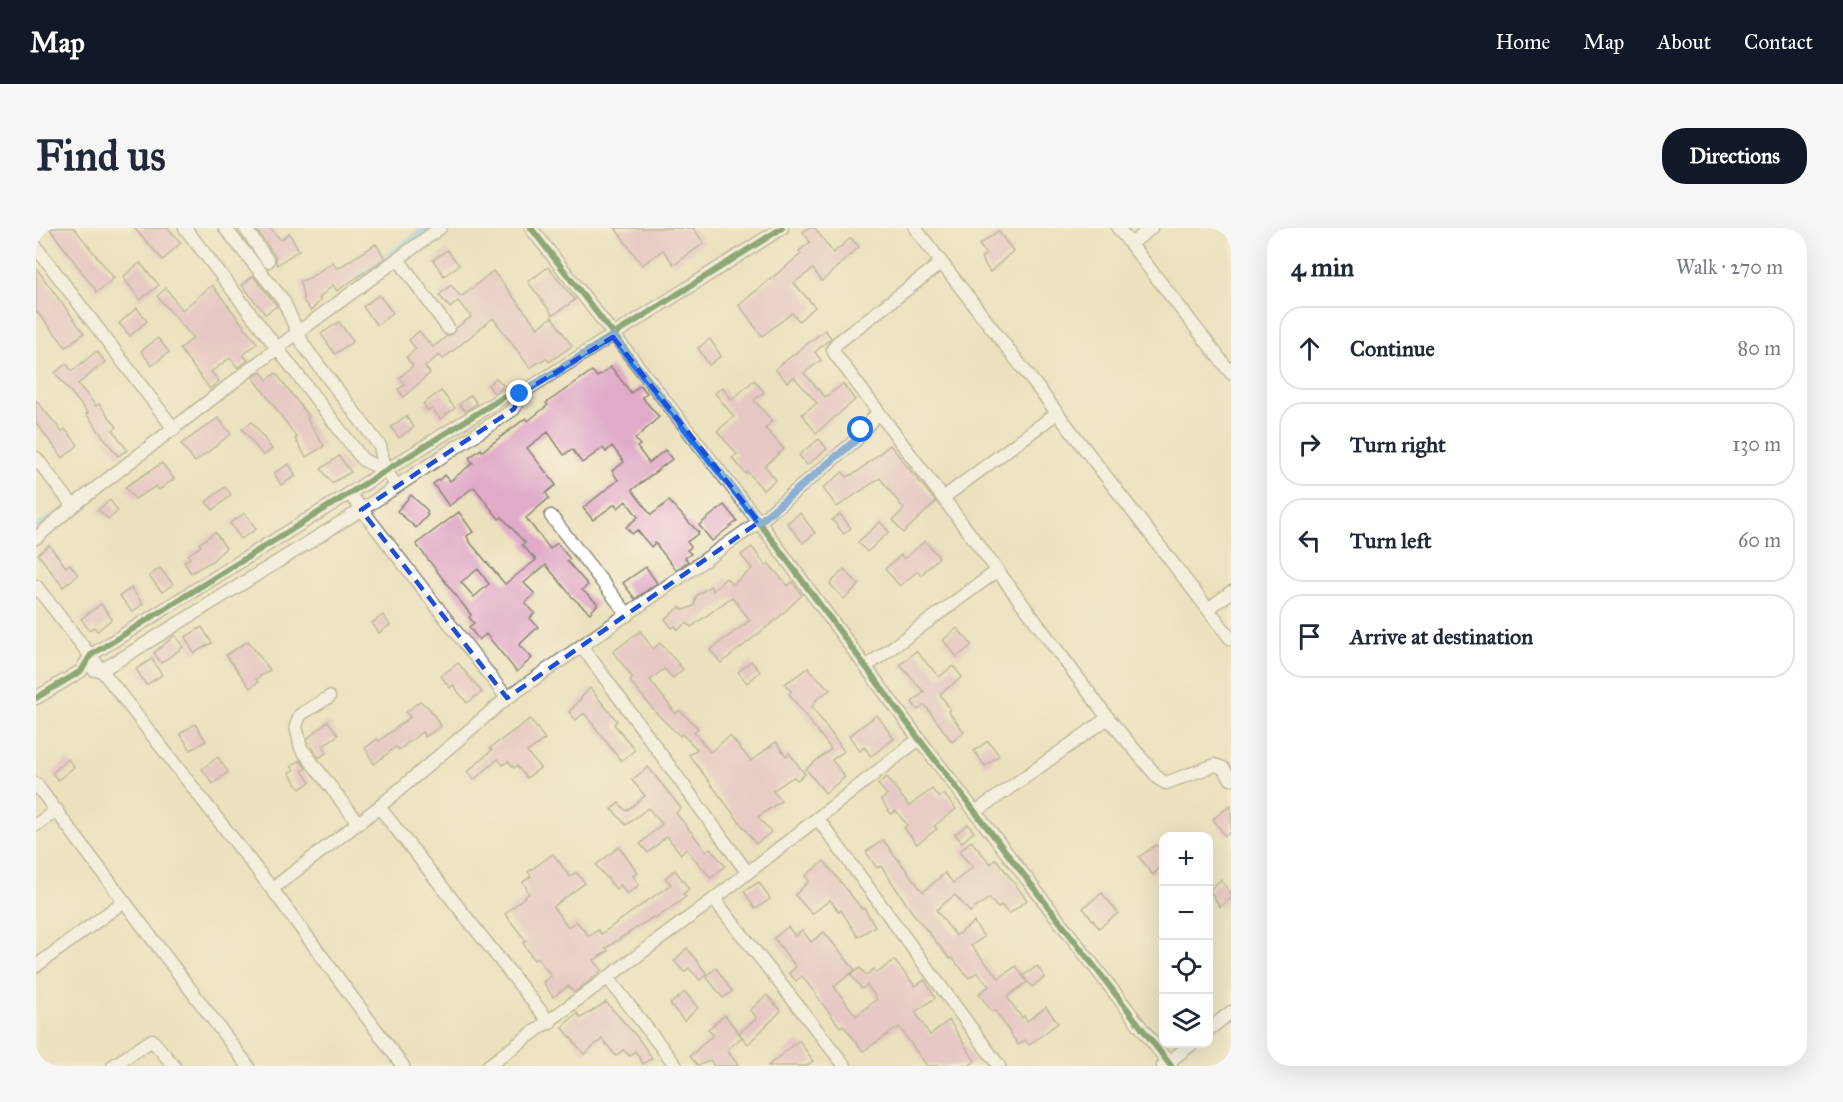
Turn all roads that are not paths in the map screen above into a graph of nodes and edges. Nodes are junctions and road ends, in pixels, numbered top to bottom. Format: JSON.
{"nodes":[{"id":1,"x":185,"y":228,"type":"edge"},
{"id":2,"x":225,"y":228,"type":"edge"},
{"id":3,"x":245,"y":228,"type":"edge"},
{"id":4,"x":440,"y":228,"type":"edge"},
{"id":5,"x":531,"y":228,"type":"edge"},
{"id":6,"x":782,"y":228,"type":"edge"},
{"id":7,"x":915,"y":228,"type":"edge"},
{"id":8,"x":1118,"y":228,"type":"edge"},
{"id":9,"x":1152,"y":228,"type":"edge"},
{"id":10,"x":1131,"y":244,"type":"junction"},
{"id":11,"x":36,"y":247,"type":"edge"},
{"id":12,"x":398,"y":259,"type":"junction"},
{"id":13,"x":268,"y":261,"type":"dead end"},
{"id":14,"x":941,"y":263,"type":"junction"},
{"id":15,"x":448,"y":328,"type":"dead end"},
{"id":16,"x":297,"y":333,"type":"junction"},
{"id":17,"x":613,"y":337,"type":"junction"},
{"id":18,"x":277,"y":349,"type":"junction"},
{"id":19,"x":1231,"y":373,"type":"edge"},
{"id":20,"x":520,"y":394,"type":"junction"},
{"id":21,"x":878,"y":412,"type":"junction"},
{"id":22,"x":1057,"y":414,"type":"junction"},
{"id":23,"x":174,"y":429,"type":"junction"},
{"id":24,"x":440,"y":436,"type":"junction"},
{"id":25,"x":450,"y":451,"type":"junction"},
{"id":26,"x":36,"y":458,"type":"edge"},
{"id":27,"x":385,"y":470,"type":"junction"},
{"id":28,"x":397,"y":486,"type":"junction"},
{"id":29,"x":349,"y":493,"type":"junction"},
{"id":30,"x":943,"y":498,"type":"junction"},
{"id":31,"x":73,"y":506,"type":"junction"},
{"id":32,"x":361,"y":510,"type":"junction"},
{"id":33,"x":312,"y":516,"type":"junction"},
{"id":34,"x":551,"y":516,"type":"dead end"},
{"id":35,"x":759,"y":522,"type":"junction"},
{"id":36,"x":322,"y":533,"type":"junction"},
{"id":37,"x":36,"y":538,"type":"edge"},
{"id":38,"x":997,"y":571,"type":"junction"},
{"id":39,"x":36,"y":586,"type":"edge"},
{"id":40,"x":1231,"y":592,"type":"edge"},
{"id":41,"x":176,"y":602,"type":"junction"},
{"id":42,"x":1208,"y":609,"type":"junction"},
{"id":43,"x":628,"y":615,"type":"junction"},
{"id":44,"x":186,"y":617,"type":"junction"},
{"id":45,"x":1231,"y":639,"type":"edge"},
{"id":46,"x":583,"y":648,"type":"junction"},
{"id":47,"x":91,"y":655,"type":"junction"},
{"id":48,"x":867,"y":666,"type":"junction"},
{"id":49,"x":101,"y":670,"type":"junction"},
{"id":50,"x":81,"y":671,"type":"junction"},
{"id":51,"x":329,"y":697,"type":"dead end"},
{"id":52,"x":36,"y":698,"type":"edge"},
{"id":53,"x":507,"y":698,"type":"junction"},
{"id":54,"x":1108,"y":718,"type":"junction"},
{"id":55,"x":919,"y":739,"type":"junction"},
{"id":56,"x":1231,"y":779,"type":"edge"},
{"id":57,"x":36,"y":784,"type":"edge"},
{"id":58,"x":380,"y":807,"type":"junction"},
{"id":59,"x":57,"y":810,"type":"junction"},
{"id":60,"x":977,"y":812,"type":"junction"},
{"id":61,"x":818,"y":819,"type":"junction"},
{"id":62,"x":358,"y":823,"type":"junction"},
{"id":63,"x":36,"y":825,"type":"edge"},
{"id":64,"x":747,"y":872,"type":"junction"},
{"id":65,"x":272,"y":889,"type":"junction"},
{"id":66,"x":714,"y":899,"type":"junction"},
{"id":67,"x":123,"y":902,"type":"junction"},
{"id":68,"x":36,"y":966,"type":"edge"},
{"id":69,"x":608,"y":978,"type":"junction"},
{"id":70,"x":1231,"y":1012,"type":"edge"},
{"id":71,"x":550,"y":1023,"type":"junction"},
{"id":72,"x":1213,"y":1027,"type":"edge"},
{"id":73,"x":1187,"y":1048,"type":"edge"},
{"id":74,"x":504,"y":1062,"type":"edge"},
{"id":75,"x":1168,"y":1065,"type":"edge"},
{"id":76,"x":113,"y":1066,"type":"edge"},
{"id":77,"x":174,"y":1066,"type":"edge"},
{"id":78,"x":248,"y":1066,"type":"edge"},
{"id":79,"x":403,"y":1066,"type":"edge"},
{"id":80,"x":488,"y":1066,"type":"edge"},
{"id":81,"x":676,"y":1066,"type":"edge"},
{"id":82,"x":844,"y":1066,"type":"edge"},
{"id":83,"x":999,"y":1066,"type":"edge"}],
"edges":[{"from":1,"to":18,"type":"street"},
{"from":2,"to":16,"type":"street"},
{"from":3,"to":13,"type":"street"},
{"from":4,"to":12,"type":"street"},
{"from":5,"to":17,"type":"street"},
{"from":6,"to":17,"type":"street"},
{"from":7,"to":14,"type":"street"},
{"from":8,"to":10,"type":"street"},
{"from":9,"to":10,"type":"street"},
{"from":10,"to":19,"type":"street"},
{"from":11,"to":23,"type":"street"},
{"from":12,"to":15,"type":"street"},
{"from":12,"to":16,"type":"street"},
{"from":14,"to":21,"type":"street"},
{"from":14,"to":22,"type":"street"},
{"from":16,"to":18,"type":"street"},
{"from":16,"to":27,"type":"street"},
{"from":17,"to":20,"type":"street"},
{"from":17,"to":35,"type":"street"},
{"from":18,"to":23,"type":"street"},
{"from":18,"to":27,"type":"street"},
{"from":20,"to":24,"type":"street"},
{"from":20,"to":25,"type":"street"},
{"from":21,"to":30,"type":"street"},
{"from":21,"to":35,"type":"street"},
{"from":22,"to":30,"type":"street"},
{"from":22,"to":42,"type":"street"},
{"from":23,"to":31,"type":"street"},
{"from":24,"to":25,"type":"street"},
{"from":24,"to":27,"type":"street"},
{"from":25,"to":28,"type":"street"},
{"from":26,"to":31,"type":"street"},
{"from":27,"to":28,"type":"street"},
{"from":27,"to":29,"type":"street"},
{"from":28,"to":32,"type":"street"},
{"from":29,"to":32,"type":"street"},
{"from":29,"to":33,"type":"street"},
{"from":30,"to":38,"type":"street"},
{"from":31,"to":37,"type":"street"},
{"from":32,"to":36,"type":"street"},
{"from":32,"to":53,"type":"street"},
{"from":33,"to":36,"type":"street"},
{"from":33,"to":41,"type":"street"},
{"from":34,"to":43,"type":"street"},
{"from":35,"to":43,"type":"street"},
{"from":35,"to":48,"type":"street"},
{"from":36,"to":44,"type":"street"},
{"from":38,"to":48,"type":"street"},
{"from":38,"to":54,"type":"street"},
{"from":39,"to":47,"type":"street"},
{"from":40,"to":42,"type":"street"},
{"from":41,"to":44,"type":"street"},
{"from":41,"to":47,"type":"street"},
{"from":42,"to":45,"type":"street"},
{"from":43,"to":46,"type":"street"},
{"from":44,"to":49,"type":"street"},
{"from":46,"to":53,"type":"street"},
{"from":46,"to":64,"type":"street"},
{"from":47,"to":49,"type":"street"},
{"from":47,"to":50,"type":"street"},
{"from":48,"to":55,"type":"street"},
{"from":49,"to":50,"type":"street"},
{"from":49,"to":65,"type":"street"},
{"from":50,"to":52,"type":"street"},
{"from":51,"to":62,"type":"street"},
{"from":53,"to":58,"type":"street"},
{"from":54,"to":56,"type":"street"},
{"from":54,"to":60,"type":"street"},
{"from":55,"to":60,"type":"street"},
{"from":55,"to":61,"type":"street"},
{"from":57,"to":59,"type":"street"},
{"from":58,"to":62,"type":"street"},
{"from":58,"to":71,"type":"street"},
{"from":59,"to":63,"type":"street"},
{"from":59,"to":67,"type":"street"},
{"from":60,"to":75,"type":"street"},
{"from":61,"to":64,"type":"street"},
{"from":61,"to":83,"type":"street"},
{"from":62,"to":65,"type":"street"},
{"from":64,"to":66,"type":"street"},
{"from":65,"to":79,"type":"street"},
{"from":66,"to":69,"type":"street"},
{"from":66,"to":82,"type":"street"},
{"from":67,"to":68,"type":"street"},
{"from":67,"to":78,"type":"street"},
{"from":69,"to":71,"type":"street"},
{"from":69,"to":81,"type":"street"},
{"from":70,"to":72,"type":"street"},
{"from":71,"to":74,"type":"street"},
{"from":73,"to":75,"type":"street"},
{"from":74,"to":80,"type":"street"},
{"from":76,"to":77,"type":"street"}]}
